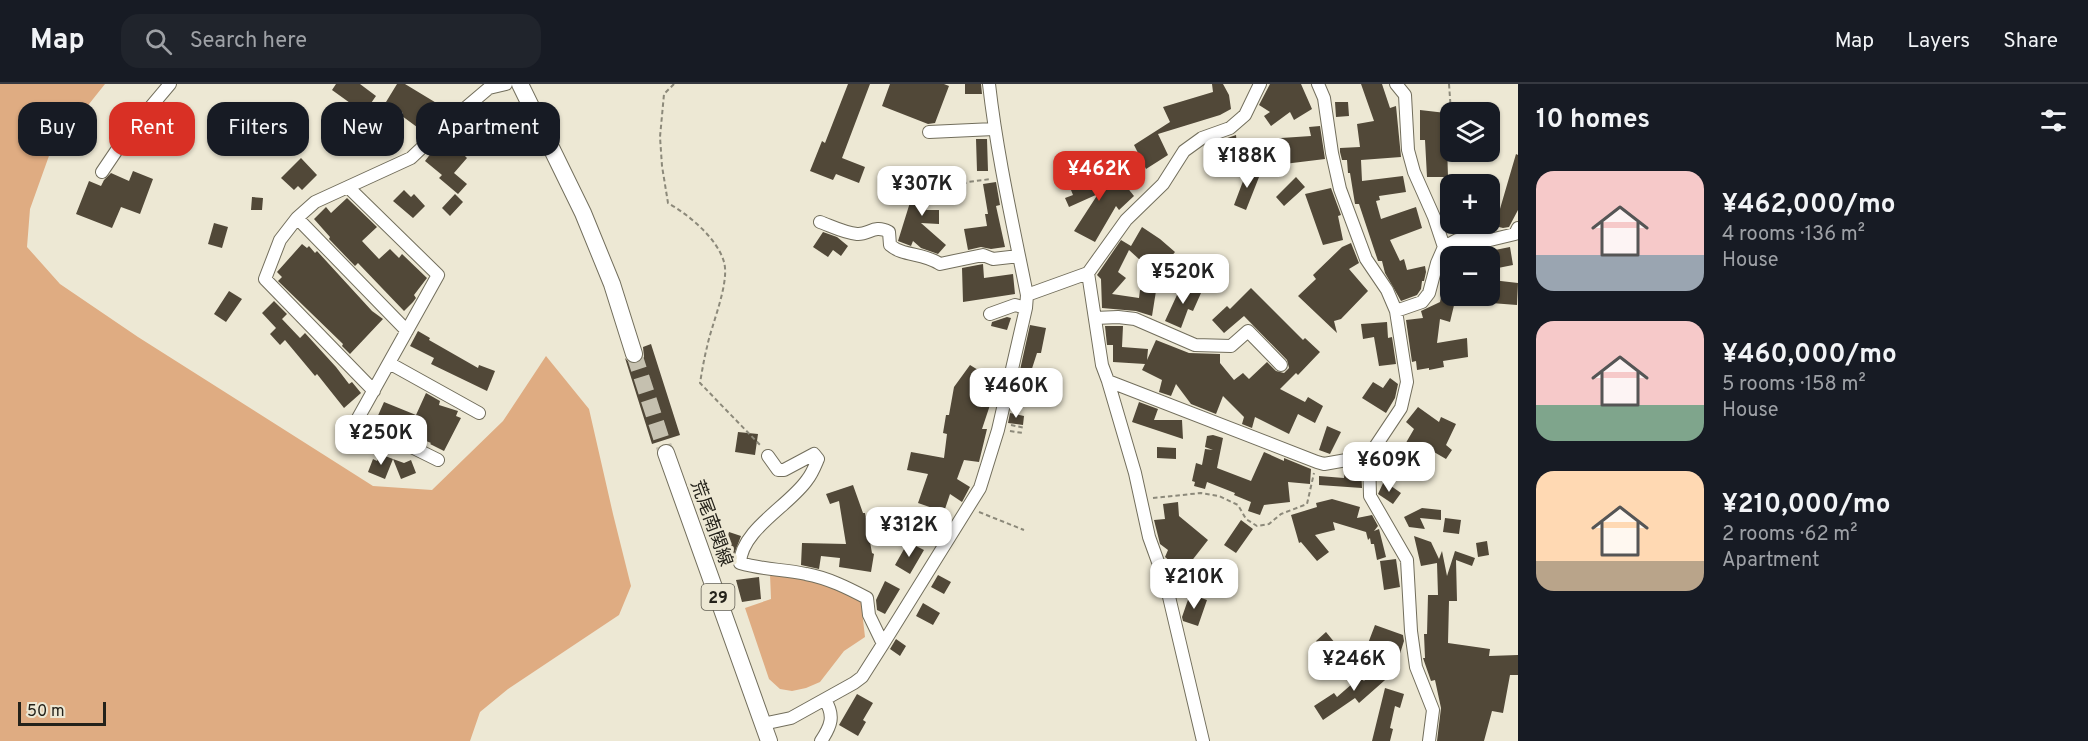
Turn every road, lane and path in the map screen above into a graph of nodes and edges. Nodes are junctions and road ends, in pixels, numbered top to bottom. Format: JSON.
{"nodes":[{"id":1,"x":170,"y":84,"type":"edge"},
{"id":2,"x":506,"y":84,"type":"edge"},
{"id":3,"x":520,"y":84,"type":"edge"},
{"id":4,"x":674,"y":84,"type":"edge"},
{"id":5,"x":989,"y":84,"type":"edge"},
{"id":6,"x":1260,"y":84,"type":"edge"},
{"id":7,"x":1318,"y":84,"type":"edge"},
{"id":8,"x":1396,"y":84,"type":"edge"},
{"id":9,"x":1449,"y":84,"type":"edge"},
{"id":10,"x":1450,"y":102,"type":"edge"},
{"id":11,"x":994,"y":129,"type":"junction"},
{"id":12,"x":929,"y":132,"type":"dead end"},
{"id":13,"x":102,"y":172,"type":"dead end"},
{"id":14,"x":1003,"y":180,"type":"junction"},
{"id":15,"x":348,"y":188,"type":"junction"},
{"id":16,"x":949,"y":191,"type":"dead end"},
{"id":17,"x":297,"y":218,"type":"junction"},
{"id":18,"x":820,"y":222,"type":"dead end"},
{"id":19,"x":1518,"y":228,"type":"edge"},
{"id":20,"x":1444,"y":246,"type":"edge"},
{"id":21,"x":1446,"y":246,"type":"edge"},
{"id":22,"x":1019,"y":256,"type":"junction"},
{"id":23,"x":1440,"y":256,"type":"edge"},
{"id":24,"x":1083,"y":275,"type":"junction"},
{"id":25,"x":1026,"y":302,"type":"junction"},
{"id":26,"x":1396,"y":310,"type":"junction"},
{"id":27,"x":990,"y":314,"type":"dead end"},
{"id":28,"x":1095,"y":318,"type":"junction"},
{"id":29,"x":407,"y":331,"type":"junction"},
{"id":30,"x":634,"y":354,"type":"tunnel mouth"},
{"id":31,"x":389,"y":363,"type":"junction"},
{"id":32,"x":1281,"y":365,"type":"dead end"},
{"id":33,"x":1108,"y":381,"type":"junction"},
{"id":34,"x":374,"y":391,"type":"junction"},
{"id":35,"x":479,"y":413,"type":"dead end"},
{"id":36,"x":666,"y":453,"type":"tunnel mouth"},
{"id":37,"x":768,"y":456,"type":"joint"},
{"id":38,"x":1369,"y":456,"type":"junction"},
{"id":39,"x":438,"y":460,"type":"dead end"},
{"id":40,"x":1317,"y":462,"type":"junction"},
{"id":41,"x":1141,"y":499,"type":"junction"},
{"id":42,"x":969,"y":507,"type":"junction"},
{"id":43,"x":1024,"y":530,"type":"dead end"},
{"id":44,"x":883,"y":644,"type":"junction"},
{"id":45,"x":825,"y":700,"type":"junction"},
{"id":46,"x":763,"y":724,"type":"junction"},
{"id":47,"x":769,"y":741,"type":"edge"},
{"id":48,"x":820,"y":741,"type":"edge"},
{"id":49,"x":1203,"y":741,"type":"edge"},
{"id":50,"x":1429,"y":741,"type":"edge"}],
"edges":[{"from":1,"to":13,"type":"street"},
{"from":2,"to":15,"type":"street"},
{"from":3,"to":30,"type":"main road"},
{"from":4,"to":37,"type":"path"},
{"from":5,"to":11,"type":"street"},
{"from":6,"to":24,"type":"street"},
{"from":7,"to":26,"type":"street"},
{"from":8,"to":20,"type":"street"},
{"from":9,"to":10,"type":"path"},
{"from":11,"to":12,"type":"street"},
{"from":11,"to":14,"type":"street"},
{"from":14,"to":16,"type":"path"},
{"from":14,"to":22,"type":"street"},
{"from":15,"to":17,"type":"street"},
{"from":15,"to":29,"type":"street"},
{"from":17,"to":29,"type":"street"},
{"from":17,"to":34,"type":"street"},
{"from":18,"to":22,"type":"street"},
{"from":19,"to":21,"type":"street"},
{"from":22,"to":25,"type":"street"},
{"from":23,"to":26,"type":"street"},
{"from":24,"to":25,"type":"street"},
{"from":24,"to":28,"type":"street"},
{"from":25,"to":27,"type":"street"},
{"from":25,"to":42,"type":"street"},
{"from":26,"to":38,"type":"street"},
{"from":28,"to":32,"type":"street"},
{"from":28,"to":33,"type":"street"},
{"from":29,"to":31,"type":"street"},
{"from":31,"to":34,"type":"street"},
{"from":31,"to":35,"type":"street"},
{"from":33,"to":40,"type":"street"},
{"from":33,"to":41,"type":"street"},
{"from":34,"to":39,"type":"street"},
{"from":36,"to":46,"type":"main road","name":"荒尾南関線","number":"29"},
{"from":37,"to":44,"type":"street"},
{"from":38,"to":40,"type":"street"},
{"from":38,"to":50,"type":"street"},
{"from":40,"to":41,"type":"path"},
{"from":41,"to":49,"type":"street"},
{"from":42,"to":43,"type":"path"},
{"from":42,"to":44,"type":"street"},
{"from":44,"to":45,"type":"street"},
{"from":45,"to":46,"type":"street"},
{"from":45,"to":48,"type":"street"},
{"from":46,"to":47,"type":"main road","name":"荒尾南関線","number":"29"}]}
